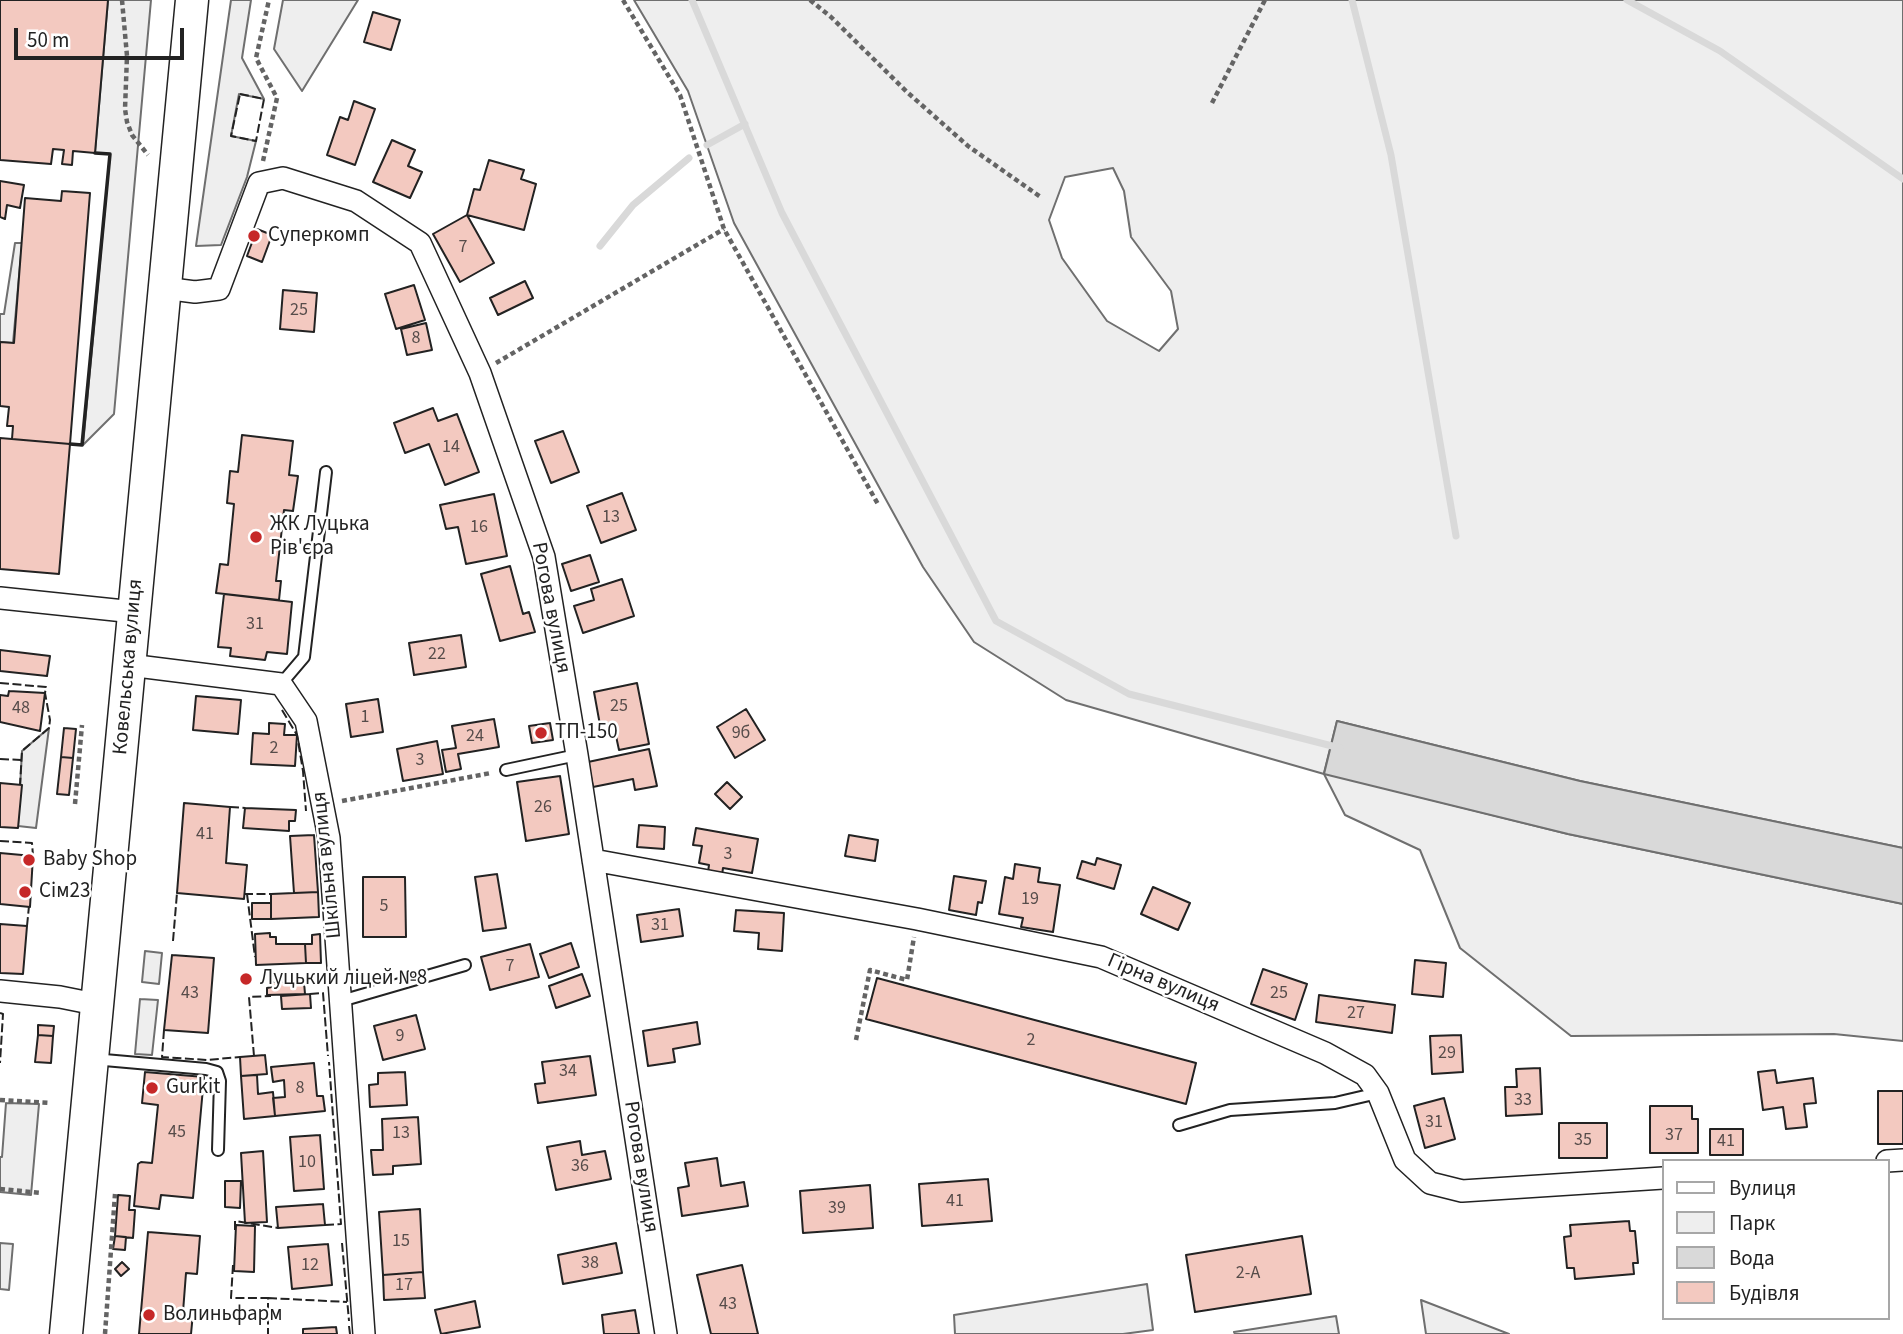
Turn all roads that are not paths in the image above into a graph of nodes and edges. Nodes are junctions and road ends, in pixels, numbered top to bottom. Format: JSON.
{"nodes":[{"id":1,"x":192,"y":0,"type":"edge"},
{"id":2,"x":164,"y":288,"type":"junction"},
{"id":3,"x":326,"y":472,"type":"dead end"},
{"id":4,"x":0,"y":598,"type":"edge"},
{"id":5,"x":134,"y":612,"type":"junction"},
{"id":6,"x":129,"y":665,"type":"junction"},
{"id":7,"x":281,"y":684,"type":"junction"},
{"id":8,"x":578,"y":755,"type":"junction"},
{"id":9,"x":506,"y":770,"type":"road end"},
{"id":10,"x":593,"y":860,"type":"junction"},
{"id":11,"x":465,"y":965,"type":"dead end"},
{"id":12,"x":0,"y":991,"type":"edge"},
{"id":13,"x":341,"y":1001,"type":"junction"},
{"id":14,"x":95,"y":1004,"type":"junction"},
{"id":15,"x":90,"y":1059,"type":"junction"},
{"id":16,"x":1378,"y":1093,"type":"junction"},
{"id":17,"x":1179,"y":1125,"type":"dead end"},
{"id":18,"x":218,"y":1150,"type":"dead end"},
{"id":19,"x":1661,"y":1178,"type":"edge"},
{"id":20,"x":66,"y":1334,"type":"edge"},
{"id":21,"x":364,"y":1334,"type":"edge"},
{"id":22,"x":666,"y":1334,"type":"edge"}],
"edges":[{"from":1,"to":2,"type":"main road","name":"Ковельська вулиця"},
{"from":2,"to":5,"type":"main road","name":"Ковельська вулиця"},
{"from":2,"to":8,"type":"street","name":"Рогова вулиця"},
{"from":3,"to":7,"type":"lane"},
{"from":4,"to":5,"type":"street"},
{"from":5,"to":6,"type":"main road","name":"Ковельська вулиця"},
{"from":6,"to":7,"type":"street"},
{"from":6,"to":14,"type":"main road","name":"Ковельська вулиця"},
{"from":7,"to":13,"type":"street","name":"Шкільна вулиця"},
{"from":8,"to":9,"type":"lane"},
{"from":8,"to":10,"type":"street","name":"Рогова вулиця"},
{"from":10,"to":16,"type":"street","name":"Гірна вулиця"},
{"from":10,"to":22,"type":"street","name":"Рогова вулиця"},
{"from":11,"to":13,"type":"lane"},
{"from":12,"to":14,"type":"street"},
{"from":13,"to":21,"type":"street","name":"Шкільна вулиця"},
{"from":14,"to":15,"type":"main road","name":"Ковельська вулиця"},
{"from":15,"to":18,"type":"lane"},
{"from":15,"to":20,"type":"main road","name":"Ковельська вулиця"},
{"from":16,"to":17,"type":"lane"},
{"from":16,"to":19,"type":"street","name":"Гірна вулиця"}]}
